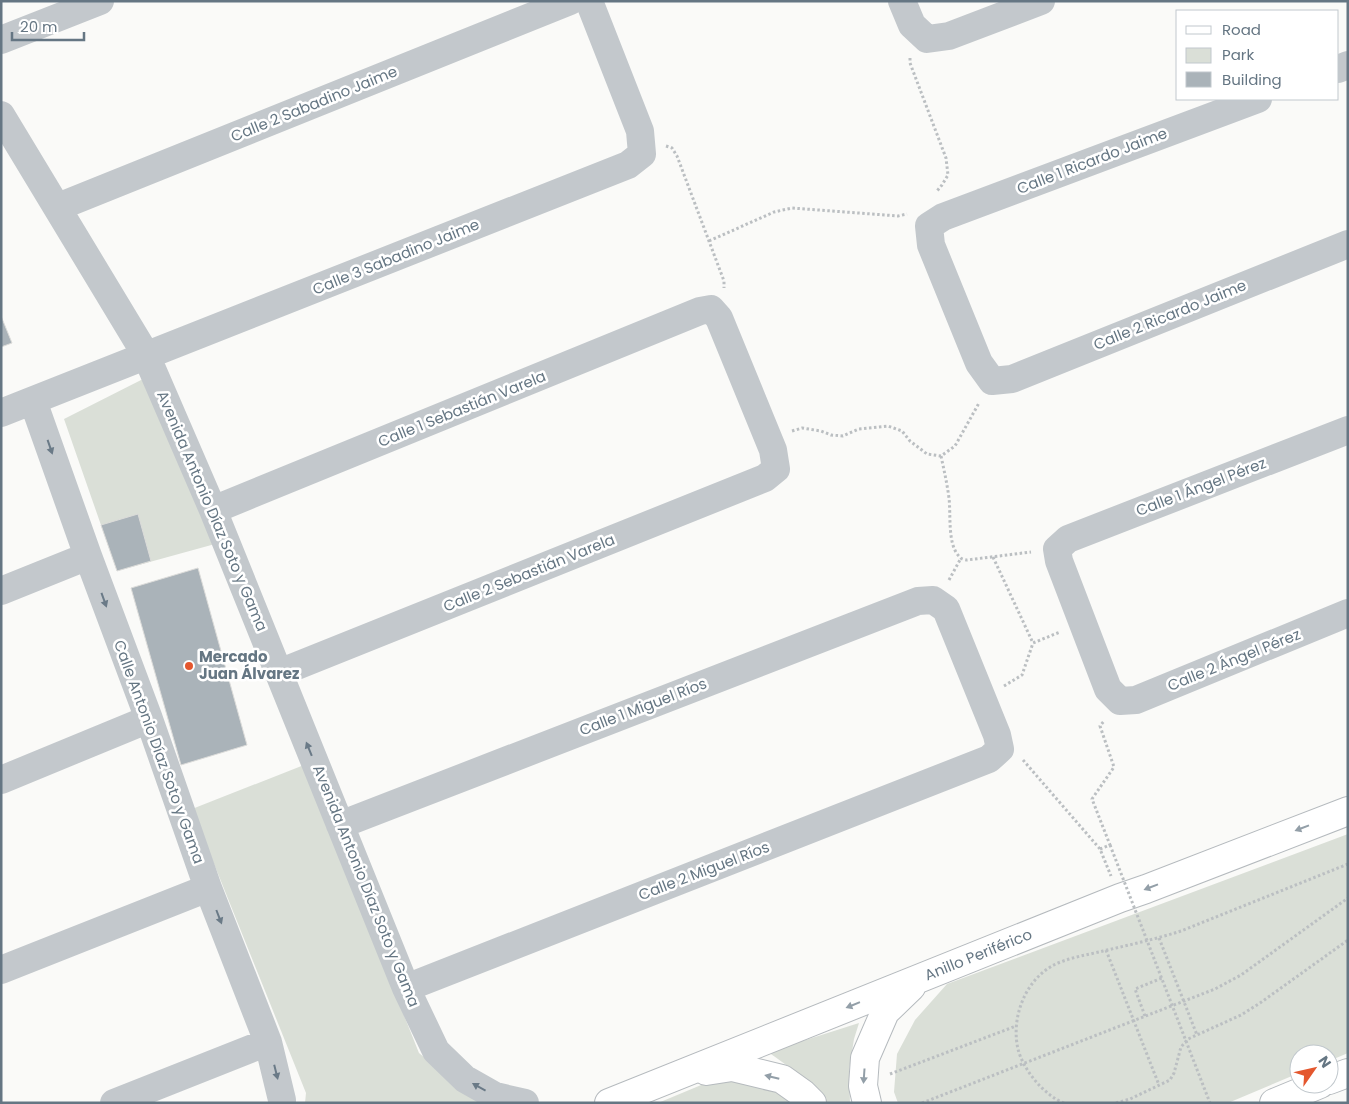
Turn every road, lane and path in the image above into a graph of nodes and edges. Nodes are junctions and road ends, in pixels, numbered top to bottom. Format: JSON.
{"nodes":[{"id":1,"x":100,"y":1,"type":"edge"},
{"id":2,"x":570,"y":1,"type":"edge"},
{"id":3,"x":589,"y":1,"type":"edge"},
{"id":4,"x":1041,"y":1,"type":"edge"},
{"id":5,"x":907,"y":13,"type":"edge"},
{"id":6,"x":1,"y":40,"type":"edge"},
{"id":7,"x":1255,"y":100,"type":"edge"},
{"id":8,"x":1,"y":115,"type":"edge"},
{"id":9,"x":642,"y":154,"type":"junction"},
{"id":10,"x":935,"y":192,"type":"dead end"},
{"id":11,"x":58,"y":208,"type":"junction"},
{"id":12,"x":929,"y":226,"type":"junction"},
{"id":13,"x":709,"y":241,"type":"junction"},
{"id":14,"x":1348,"y":244,"type":"edge"},
{"id":15,"x":710,"y":309,"type":"junction"},
{"id":16,"x":146,"y":355,"type":"junction"},
{"id":17,"x":992,"y":381,"type":"junction"},
{"id":18,"x":33,"y":401,"type":"junction"},
{"id":19,"x":1,"y":414,"type":"edge"},
{"id":20,"x":1348,"y":430,"type":"edge"},
{"id":21,"x":769,"y":439,"type":"junction"},
{"id":22,"x":940,"y":456,"type":"junction"},
{"id":23,"x":213,"y":510,"type":"junction"},
{"id":24,"x":1057,"y":549,"type":"junction"},
{"id":25,"x":88,"y":556,"type":"junction"},
{"id":26,"x":993,"y":557,"type":"junction"},
{"id":27,"x":1,"y":591,"type":"edge"},
{"id":28,"x":1348,"y":613,"type":"edge"},
{"id":29,"x":1082,"y":623,"type":"junction"},
{"id":30,"x":1033,"y":643,"type":"junction"},
{"id":31,"x":279,"y":673,"type":"junction"},
{"id":32,"x":982,"y":697,"type":"junction"},
{"id":33,"x":1120,"y":702,"type":"junction"},
{"id":34,"x":149,"y":719,"type":"junction"},
{"id":35,"x":1000,"y":749,"type":"junction"},
{"id":36,"x":1,"y":780,"type":"edge"},
{"id":37,"x":1348,"y":811,"type":"edge"},
{"id":38,"x":340,"y":825,"type":"junction"},
{"id":39,"x":1110,"y":845,"type":"junction"},
{"id":40,"x":1100,"y":849,"type":"junction"},
{"id":41,"x":1348,"y":864,"type":"edge"},
{"id":42,"x":208,"y":888,"type":"junction"},
{"id":43,"x":1120,"y":898,"type":"junction"},
{"id":44,"x":1348,"y":898,"type":"edge"},
{"id":45,"x":1159,"y":938,"type":"junction"},
{"id":46,"x":1348,"y":940,"type":"edge"},
{"id":47,"x":1106,"y":950,"type":"junction"},
{"id":48,"x":1,"y":970,"type":"edge"},
{"id":49,"x":922,"y":978,"type":"junction"},
{"id":50,"x":1162,"y":978,"type":"junction"},
{"id":51,"x":406,"y":988,"type":"junction"},
{"id":52,"x":1183,"y":1002,"type":"junction"},
{"id":53,"x":1145,"y":1016,"type":"junction"},
{"id":54,"x":1133,"y":1020,"type":"junction"},
{"id":55,"x":1016,"y":1026,"type":"junction"},
{"id":56,"x":1197,"y":1035,"type":"junction"},
{"id":57,"x":268,"y":1042,"type":"junction"},
{"id":58,"x":1024,"y":1063,"type":"junction"},
{"id":59,"x":886,"y":1075,"type":"dead end"},
{"id":60,"x":677,"y":1076,"type":"junction"},
{"id":61,"x":1159,"y":1085,"type":"junction"},
{"id":62,"x":1296,"y":1094,"type":"edge"},
{"id":63,"x":114,"y":1103,"type":"edge"},
{"id":64,"x":282,"y":1103,"type":"edge"},
{"id":65,"x":525,"y":1103,"type":"edge"},
{"id":66,"x":609,"y":1103,"type":"edge"},
{"id":67,"x":812,"y":1103,"type":"edge"},
{"id":68,"x":867,"y":1103,"type":"edge"},
{"id":69,"x":922,"y":1103,"type":"edge"},
{"id":70,"x":1064,"y":1103,"type":"edge"},
{"id":71,"x":1116,"y":1103,"type":"edge"},
{"id":72,"x":1210,"y":1103,"type":"edge"},
{"id":73,"x":1274,"y":1103,"type":"edge"}],
"edges":[{"from":1,"to":6,"type":"street"},
{"from":2,"to":11,"type":"street","name":"Calle 2 Sabadino Jaime"},
{"from":3,"to":9,"type":"street"},
{"from":4,"to":5,"type":"street"},
{"from":5,"to":10,"type":"path"},
{"from":7,"to":12,"type":"street","name":"Calle 1 Ricardo Jaime"},
{"from":8,"to":11,"type":"street","name":"Avenida Antonio Díaz Soto y Gama"},
{"from":9,"to":13,"type":"path"},
{"from":9,"to":16,"type":"street","name":"Calle 3 Sabadino Jaime"},
{"from":11,"to":16,"type":"street","name":"Avenida Antonio Díaz Soto y Gama"},
{"from":12,"to":13,"type":"path"},
{"from":12,"to":17,"type":"street"},
{"from":13,"to":15,"type":"path"},
{"from":14,"to":17,"type":"street","name":"Calle 2 Ricardo Jaime"},
{"from":15,"to":21,"type":"street"},
{"from":15,"to":23,"type":"street","name":"Calle 1 Sebastián Varela"},
{"from":16,"to":18,"type":"street","name":"Calle 3 Sabadino Jaime"},
{"from":16,"to":23,"type":"street","name":"Avenida Antonio Díaz Soto y Gama"},
{"from":17,"to":22,"type":"path"},
{"from":18,"to":19,"type":"street","name":"Calle 3 Sabadino Jaime"},
{"from":18,"to":25,"type":"street","name":"Calle Antonio Díaz Soto y Gama","one_way":true},
{"from":20,"to":24,"type":"street","name":"Calle 1 Ángel Pérez"},
{"from":21,"to":22,"type":"path"},
{"from":21,"to":31,"type":"street","name":"Calle 2 Sebastián Varela"},
{"from":22,"to":26,"type":"path"},
{"from":23,"to":31,"type":"street","name":"Avenida Antonio Díaz Soto y Gama"},
{"from":24,"to":26,"type":"path"},
{"from":24,"to":29,"type":"street"},
{"from":25,"to":27,"type":"street"},
{"from":25,"to":34,"type":"street","name":"Calle Antonio Díaz Soto y Gama","one_way":true},
{"from":26,"to":30,"type":"path"},
{"from":28,"to":33,"type":"street","name":"Calle 2 Ángel Pérez"},
{"from":29,"to":30,"type":"path"},
{"from":29,"to":33,"type":"street"},
{"from":30,"to":32,"type":"path"},
{"from":38,"to":31,"type":"street","name":"Avenida Antonio Díaz Soto y Gama","one_way":true},
{"from":32,"to":35,"type":"street"},
{"from":32,"to":38,"type":"street","name":"Calle 1 Miguel Ríos"},
{"from":33,"to":39,"type":"path"},
{"from":34,"to":36,"type":"street"},
{"from":34,"to":42,"type":"street","name":"Calle Antonio Díaz Soto y Gama"},
{"from":35,"to":40,"type":"path"},
{"from":35,"to":51,"type":"street","name":"Calle 2 Miguel Ríos"},
{"from":37,"to":43,"type":"main road","name":"Anillo Periférico","one_way":true},
{"from":38,"to":51,"type":"street","name":"Avenida Antonio Díaz Soto y Gama"},
{"from":39,"to":40,"type":"path"},
{"from":39,"to":50,"type":"path","bridge":true},
{"from":40,"to":43,"type":"path"},
{"from":41,"to":45,"type":"path"},
{"from":42,"to":48,"type":"street"},
{"from":42,"to":57,"type":"street","name":"Calle Antonio Díaz Soto y Gama","one_way":true},
{"from":43,"to":49,"type":"main road","name":"Anillo Periférico"},
{"from":44,"to":52,"type":"path"},
{"from":45,"to":47,"type":"path"},
{"from":45,"to":52,"type":"path"},
{"from":46,"to":56,"type":"path"},
{"from":47,"to":54,"type":"path"},
{"from":47,"to":55,"type":"path"},
{"from":49,"to":60,"type":"main road","name":"Anillo Periférico","one_way":true},
{"from":49,"to":68,"type":"main road","one_way":true},
{"from":50,"to":53,"type":"path"},
{"from":50,"to":72,"type":"path","bridge":true},
{"from":65,"to":51,"type":"street","name":"Avenida Antonio Díaz Soto y Gama","one_way":true},
{"from":52,"to":53,"type":"path"},
{"from":52,"to":56,"type":"path"},
{"from":53,"to":54,"type":"path"},
{"from":54,"to":58,"type":"path"},
{"from":54,"to":61,"type":"path"},
{"from":55,"to":58,"type":"path"},
{"from":55,"to":59,"type":"path"},
{"from":56,"to":61,"type":"path"},
{"from":57,"to":63,"type":"street"},
{"from":57,"to":64,"type":"street","name":"Calle Antonio Díaz Soto y Gama","one_way":true},
{"from":58,"to":69,"type":"path"},
{"from":58,"to":70,"type":"path"},
{"from":60,"to":66,"type":"main road","name":"Anillo Periférico"},
{"from":67,"to":60,"type":"main road","one_way":true},
{"from":61,"to":71,"type":"path"},
{"from":62,"to":73,"type":"main road"}]}
